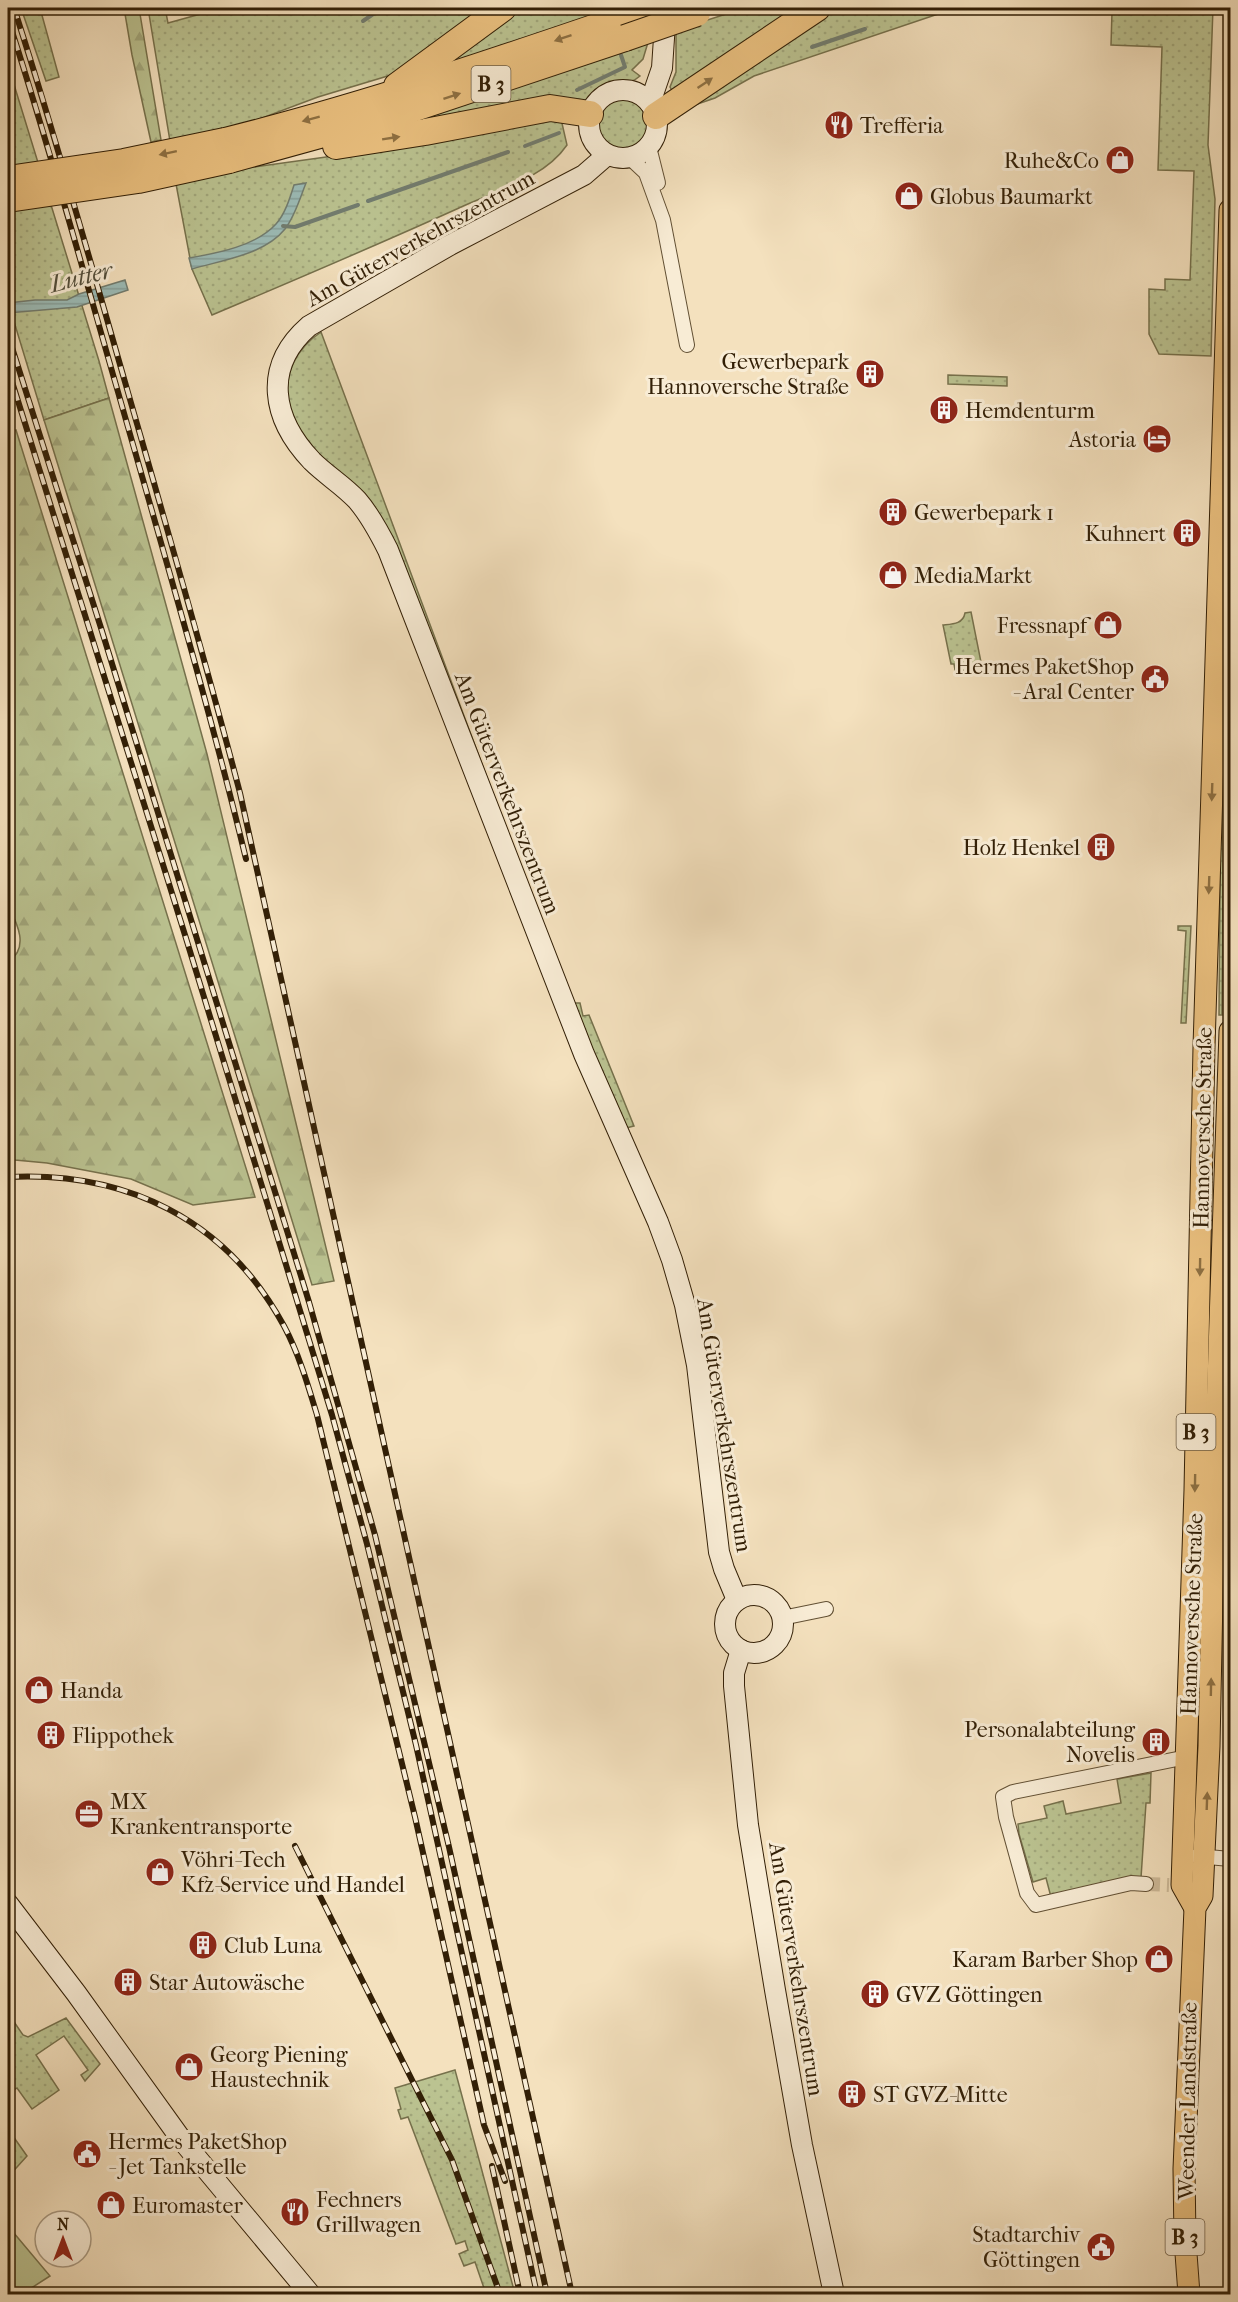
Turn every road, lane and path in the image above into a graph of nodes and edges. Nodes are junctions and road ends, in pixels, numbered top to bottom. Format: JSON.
{"nodes":[{"id":1,"x":503,"y":8,"type":"edge"},
{"id":2,"x":652,"y":8,"type":"edge"},
{"id":3,"x":664,"y":8,"type":"edge"},
{"id":4,"x":817,"y":8,"type":"edge"},
{"id":5,"x":706,"y":10,"type":"edge"},
{"id":6,"x":622,"y":28,"type":"junction"},
{"id":7,"x":443,"y":78,"type":"junction"},
{"id":8,"x":634,"y":92,"type":"junction"},
{"id":9,"x":381,"y":98,"type":"junction"},
{"id":10,"x":653,"y":110,"type":"junction"},
{"id":11,"x":590,"y":114,"type":"junction"},
{"id":12,"x":356,"y":127,"type":"junction"},
{"id":13,"x":649,"y":147,"type":"junction"},
{"id":14,"x":600,"y":149,"type":"junction"},
{"id":15,"x":227,"y":151,"type":"junction"},
{"id":16,"x":270,"y":151,"type":"junction"},
{"id":17,"x":630,"y":158,"type":"junction"},
{"id":18,"x":8,"y":179,"type":"edge"},
{"id":19,"x":8,"y":199,"type":"edge"},
{"id":20,"x":1230,"y":210,"type":"edge"},
{"id":21,"x":663,"y":220,"type":"junction"},
{"id":22,"x":687,"y":345,"type":"dead end"},
{"id":23,"x":1230,"y":1031,"type":"edge"},
{"id":24,"x":1203,"y":1085,"type":"junction"},
{"id":25,"x":1230,"y":1088,"type":"edge"},
{"id":26,"x":737,"y":1600,"type":"junction"},
{"id":27,"x":826,"y":1609,"type":"dead end"},
{"id":28,"x":782,"y":1618,"type":"junction"},
{"id":29,"x":741,"y":1650,"type":"junction"},
{"id":30,"x":1209,"y":1746,"type":"joint"},
{"id":31,"x":1187,"y":1757,"type":"junction"},
{"id":32,"x":1230,"y":1854,"type":"edge"},
{"id":33,"x":1183,"y":1855,"type":"junction"},
{"id":34,"x":1209,"y":1857,"type":"junction"},
{"id":35,"x":1230,"y":1859,"type":"edge"},
{"id":36,"x":1146,"y":1884,"type":"tunnel mouth"},
{"id":37,"x":8,"y":1904,"type":"edge"},
{"id":38,"x":1195,"y":1908,"type":"junction"},
{"id":39,"x":310,"y":2295,"type":"edge"},
{"id":40,"x":834,"y":2295,"type":"edge"},
{"id":41,"x":1189,"y":2295,"type":"edge"}],
"edges":[{"from":1,"to":9,"type":"highway"},
{"from":2,"to":6,"type":"highway","number":"B 3"},
{"from":3,"to":8,"type":"street"},
{"from":3,"to":10,"type":"street"},
{"from":10,"to":4,"type":"highway","one_way":true},
{"from":5,"to":6,"type":"highway","number":"B 3","bridge":true},
{"from":6,"to":7,"type":"highway","number":"B 3","one_way":true},
{"from":12,"to":6,"type":"highway","number":"B 3","one_way":true},
{"from":7,"to":9,"type":"highway","number":"B 3"},
{"from":7,"to":12,"type":"highway","number":"B 3"},
{"from":8,"to":10,"type":"street"},
{"from":8,"to":11,"type":"street"},
{"from":9,"to":15,"type":"highway","number":"B 3","one_way":true},
{"from":10,"to":13,"type":"street"},
{"from":11,"to":14,"type":"street"},
{"from":16,"to":11,"type":"highway","one_way":true},
{"from":12,"to":16,"type":"highway","number":"B 3"},
{"from":13,"to":17,"type":"street"},
{"from":13,"to":21,"type":"street"},
{"from":14,"to":17,"type":"street"},
{"from":14,"to":26,"type":"street","name":"Am Güterverkehrszentrum"},
{"from":15,"to":16,"type":"highway","number":"B 3"},
{"from":15,"to":18,"type":"highway","number":"B 3","one_way":true,"bridge":true},
{"from":15,"to":19,"type":"highway","number":"B 3","bridge":true},
{"from":17,"to":21,"type":"street"},
{"from":20,"to":24,"type":"main road","name":"Hannoversche Straße","number":"B 3","one_way":true},
{"from":21,"to":22,"type":"street"},
{"from":23,"to":25,"type":"main road","name":"Hannoversche Straße","number":"B 3"},
{"from":24,"to":25,"type":"street"},
{"from":24,"to":31,"type":"main road","name":"Hannoversche Straße","number":"B 3","one_way":true},
{"from":30,"to":25,"type":"main road","name":"Hannoversche Straße","number":"B 3","one_way":true},
{"from":26,"to":28,"type":"street"},
{"from":26,"to":29,"type":"street"},
{"from":27,"to":28,"type":"street"},
{"from":28,"to":29,"type":"street"},
{"from":29,"to":40,"type":"street","name":"Am Güterverkehrszentrum"},
{"from":34,"to":30,"type":"main road","name":"Weender Landstraße","number":"B 3","one_way":true},
{"from":31,"to":33,"type":"main road","number":"B 3"},
{"from":31,"to":36,"type":"street"},
{"from":32,"to":34,"type":"street"},
{"from":33,"to":34,"type":"street"},
{"from":33,"to":38,"type":"main road","number":"B 3"},
{"from":34,"to":35,"type":"street"},
{"from":34,"to":38,"type":"main road","name":"Weender Landstraße","number":"B 3"},
{"from":37,"to":39,"type":"street"},
{"from":38,"to":41,"type":"main road","name":"Weender Landstraße","number":"B 3"}]}
